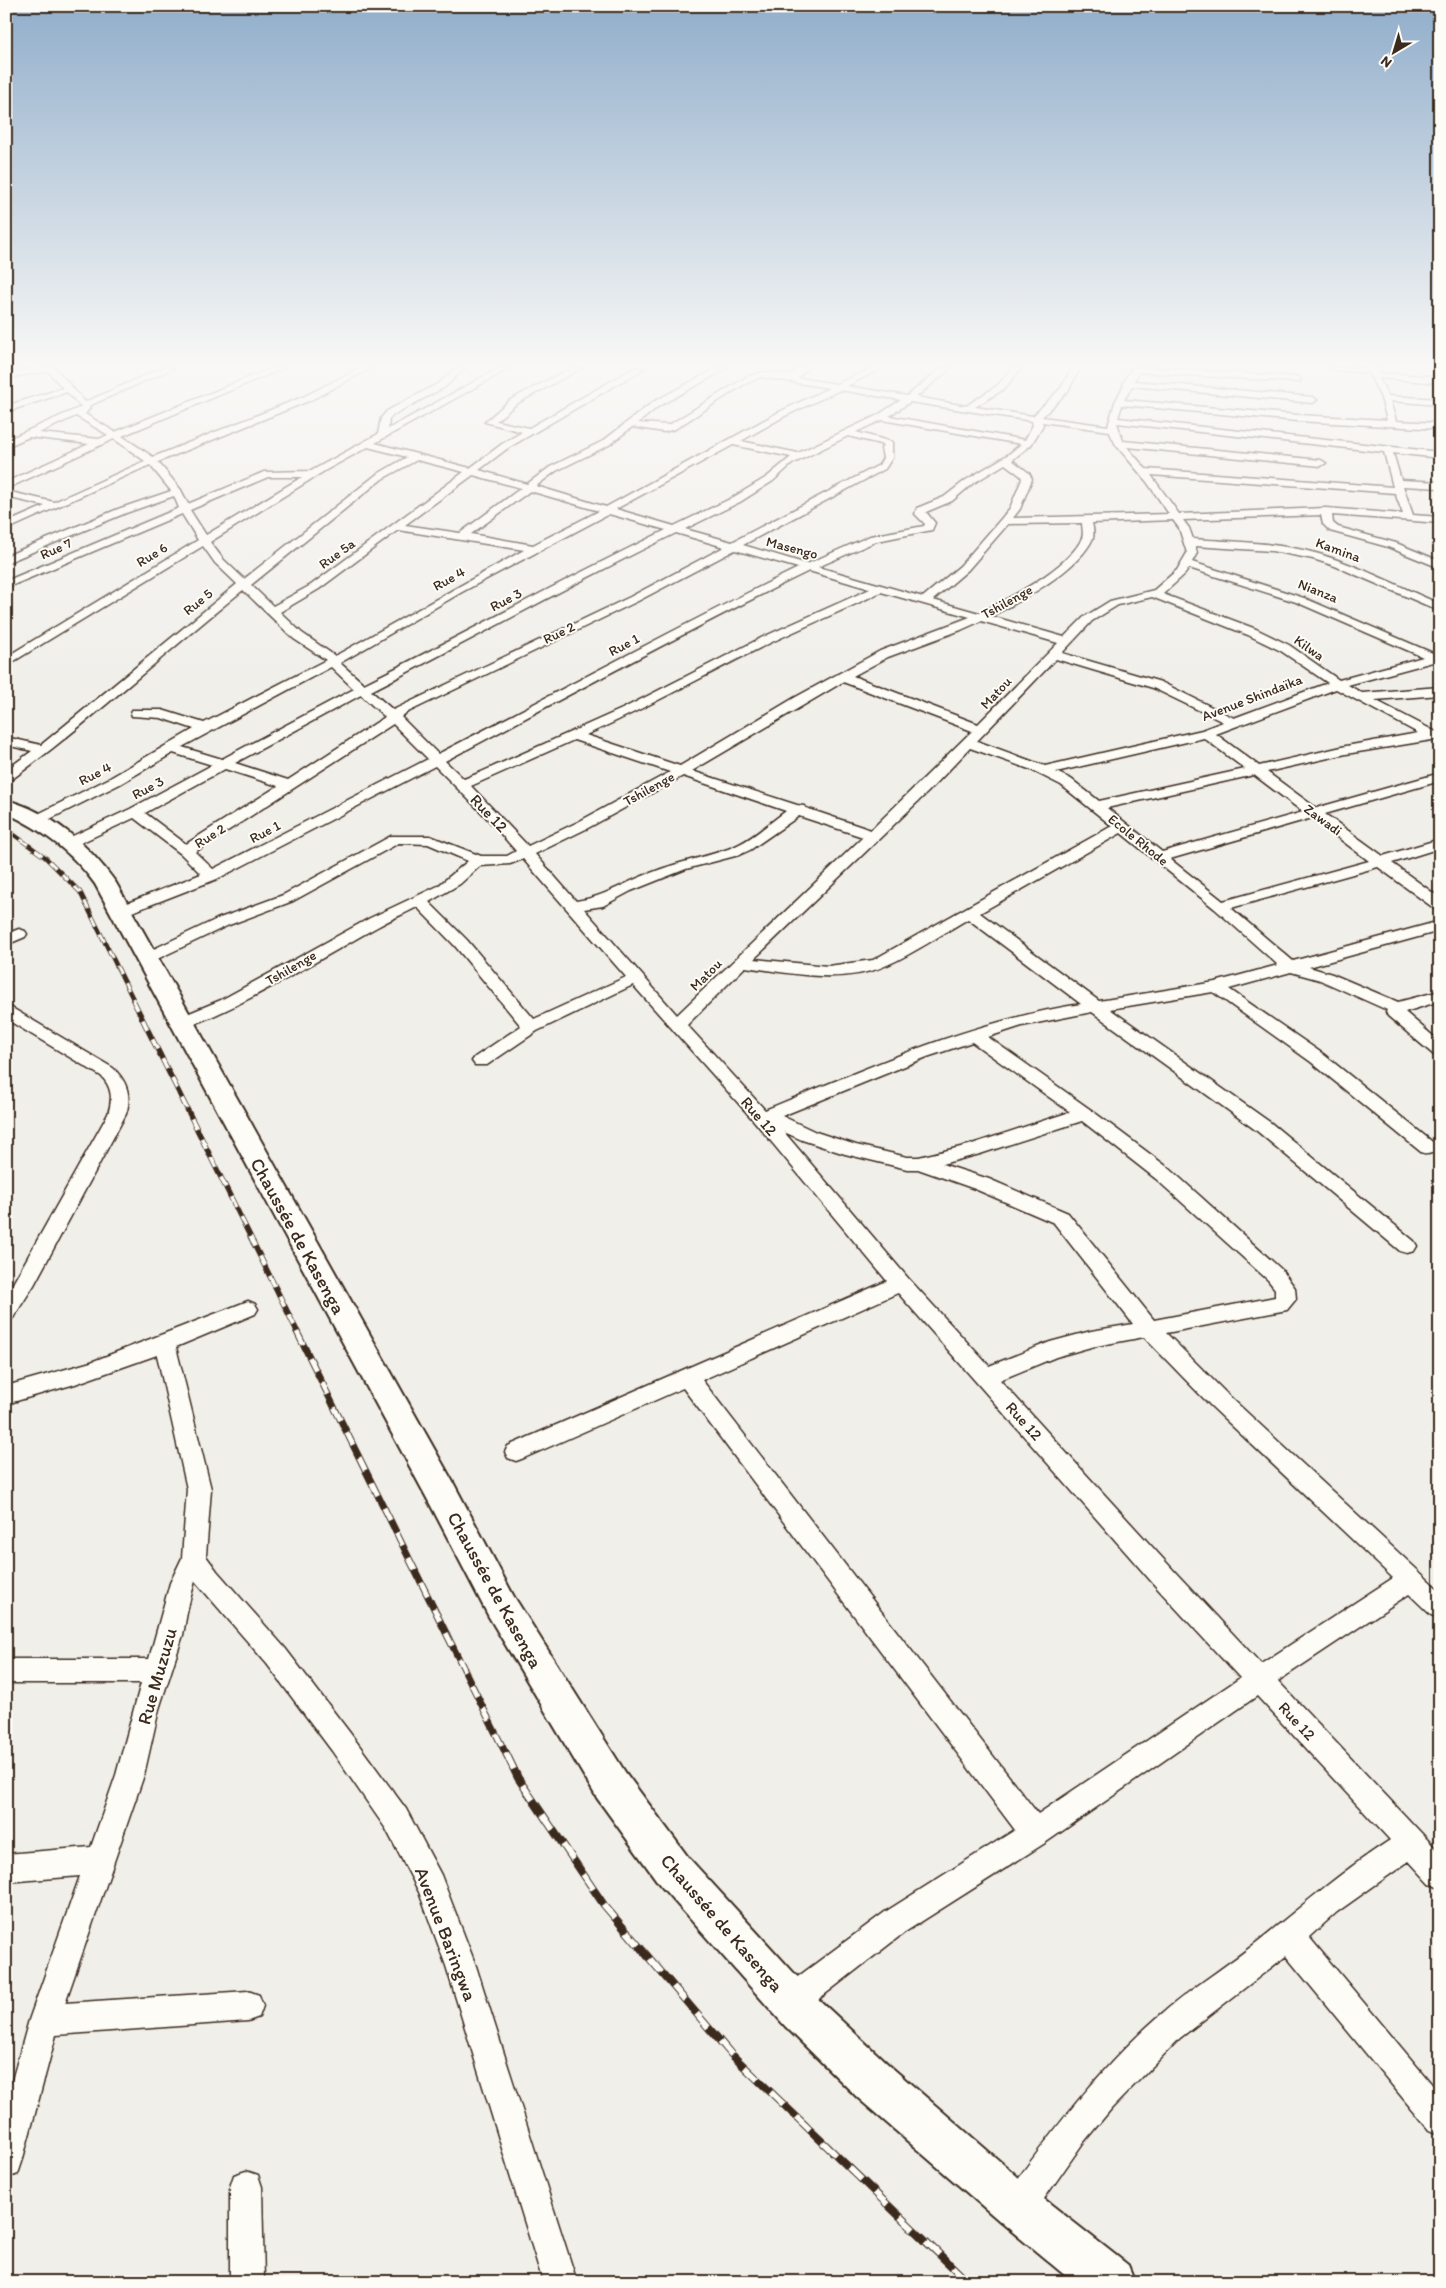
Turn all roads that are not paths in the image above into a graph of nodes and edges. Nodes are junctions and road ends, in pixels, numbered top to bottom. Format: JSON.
{"nodes":[{"id":1,"x":28,"y":475,"type":"edge"},
{"id":2,"x":122,"y":475,"type":"edge"},
{"id":3,"x":163,"y":475,"type":"edge"},
{"id":4,"x":265,"y":475,"type":"edge"},
{"id":5,"x":313,"y":475,"type":"edge"},
{"id":6,"x":382,"y":475,"type":"edge"},
{"id":7,"x":467,"y":475,"type":"edge"},
{"id":8,"x":481,"y":475,"type":"edge"},
{"id":9,"x":545,"y":475,"type":"edge"},
{"id":10,"x":672,"y":475,"type":"edge"},
{"id":11,"x":773,"y":475,"type":"edge"},
{"id":12,"x":867,"y":475,"type":"edge"},
{"id":13,"x":981,"y":475,"type":"edge"},
{"id":14,"x":1026,"y":475,"type":"edge"},
{"id":15,"x":1145,"y":475,"type":"edge"},
{"id":16,"x":1160,"y":475,"type":"edge"},
{"id":17,"x":1325,"y":475,"type":"edge"},
{"id":18,"x":1394,"y":475,"type":"edge"},
{"id":19,"x":9,"y":483,"type":"edge"},
{"id":20,"x":1440,"y":485,"type":"edge"},
{"id":21,"x":1330,"y":486,"type":"junction"},
{"id":22,"x":1398,"y":486,"type":"junction"},
{"id":23,"x":528,"y":488,"type":"junction"},
{"id":24,"x":177,"y":492,"type":"junction"},
{"id":25,"x":6,"y":494,"type":"edge"},
{"id":26,"x":1314,"y":500,"type":"junction"},
{"id":27,"x":56,"y":505,"type":"junction"},
{"id":28,"x":185,"y":510,"type":"junction"},
{"id":29,"x":605,"y":511,"type":"junction"},
{"id":30,"x":1174,"y":516,"type":"junction"},
{"id":31,"x":1409,"y":518,"type":"junction"},
{"id":32,"x":1087,"y":520,"type":"junction"},
{"id":33,"x":1440,"y":520,"type":"edge"},
{"id":34,"x":1005,"y":521,"type":"junction"},
{"id":35,"x":6,"y":527,"type":"edge"},
{"id":36,"x":397,"y":527,"type":"junction"},
{"id":37,"x":673,"y":531,"type":"junction"},
{"id":38,"x":462,"y":536,"type":"junction"},
{"id":39,"x":204,"y":541,"type":"junction"},
{"id":40,"x":1189,"y":542,"type":"junction"},
{"id":41,"x":730,"y":547,"type":"junction"},
{"id":42,"x":536,"y":549,"type":"junction"},
{"id":43,"x":6,"y":560,"type":"edge"},
{"id":44,"x":1187,"y":564,"type":"junction"},
{"id":45,"x":1440,"y":565,"type":"edge"},
{"id":46,"x":809,"y":568,"type":"junction"},
{"id":47,"x":6,"y":585,"type":"edge"},
{"id":48,"x":243,"y":586,"type":"junction"},
{"id":49,"x":880,"y":588,"type":"junction"},
{"id":50,"x":1154,"y":594,"type":"junction"},
{"id":51,"x":925,"y":600,"type":"junction"},
{"id":52,"x":1440,"y":608,"type":"edge"},
{"id":53,"x":272,"y":612,"type":"junction"},
{"id":54,"x":980,"y":617,"type":"junction"},
{"id":55,"x":1066,"y":641,"type":"junction"},
{"id":56,"x":1052,"y":654,"type":"junction"},
{"id":57,"x":1437,"y":657,"type":"edge"},
{"id":58,"x":333,"y":660,"type":"junction"},
{"id":59,"x":6,"y":662,"type":"edge"},
{"id":60,"x":843,"y":677,"type":"junction"},
{"id":61,"x":1338,"y":685,"type":"junction"},
{"id":62,"x":362,"y":690,"type":"junction"},
{"id":63,"x":1440,"y":691,"type":"edge"},
{"id":64,"x":1359,"y":697,"type":"junction"},
{"id":65,"x":137,"y":713,"type":"dead end"},
{"id":66,"x":392,"y":717,"type":"junction"},
{"id":67,"x":1235,"y":723,"type":"junction"},
{"id":68,"x":205,"y":728,"type":"junction"},
{"id":69,"x":981,"y":730,"type":"junction"},
{"id":70,"x":1206,"y":733,"type":"junction"},
{"id":71,"x":576,"y":736,"type":"junction"},
{"id":72,"x":1435,"y":737,"type":"edge"},
{"id":73,"x":6,"y":741,"type":"edge"},
{"id":74,"x":968,"y":743,"type":"junction"},
{"id":75,"x":172,"y":748,"type":"junction"},
{"id":76,"x":44,"y":750,"type":"junction"},
{"id":77,"x":435,"y":760,"type":"junction"},
{"id":78,"x":222,"y":765,"type":"junction"},
{"id":79,"x":1045,"y":770,"type":"junction"},
{"id":80,"x":1256,"y":770,"type":"junction"},
{"id":81,"x":682,"y":771,"type":"junction"},
{"id":82,"x":1440,"y":776,"type":"edge"},
{"id":83,"x":6,"y":777,"type":"edge"},
{"id":84,"x":461,"y":785,"type":"junction"},
{"id":85,"x":289,"y":786,"type":"junction"},
{"id":86,"x":6,"y":806,"type":"edge"},
{"id":87,"x":1098,"y":806,"type":"junction"},
{"id":88,"x":799,"y":809,"type":"junction"},
{"id":89,"x":135,"y":812,"type":"junction"},
{"id":90,"x":1314,"y":813,"type":"junction"},
{"id":91,"x":37,"y":820,"type":"junction"},
{"id":92,"x":1121,"y":826,"type":"junction"},
{"id":93,"x":874,"y":836,"type":"junction"},
{"id":94,"x":1440,"y":843,"type":"edge"},
{"id":95,"x":70,"y":844,"type":"junction"},
{"id":96,"x":186,"y":851,"type":"junction"},
{"id":97,"x":526,"y":852,"type":"junction"},
{"id":98,"x":1160,"y":857,"type":"junction"},
{"id":99,"x":480,"y":861,"type":"junction"},
{"id":100,"x":1382,"y":863,"type":"junction"},
{"id":101,"x":212,"y":876,"type":"junction"},
{"id":102,"x":419,"y":902,"type":"junction"},
{"id":103,"x":573,"y":906,"type":"junction"},
{"id":104,"x":1220,"y":906,"type":"junction"},
{"id":105,"x":1440,"y":906,"type":"edge"},
{"id":106,"x":121,"y":911,"type":"junction"},
{"id":107,"x":970,"y":913,"type":"junction"},
{"id":108,"x":1440,"y":926,"type":"edge"},
{"id":109,"x":147,"y":958,"type":"junction"},
{"id":110,"x":741,"y":962,"type":"junction"},
{"id":111,"x":1289,"y":966,"type":"junction"},
{"id":112,"x":636,"y":978,"type":"junction"},
{"id":113,"x":1216,"y":987,"type":"junction"},
{"id":114,"x":1440,"y":996,"type":"edge"},
{"id":115,"x":1094,"y":1006,"type":"junction"},
{"id":116,"x":1398,"y":1008,"type":"junction"},
{"id":117,"x":6,"y":1012,"type":"edge"},
{"id":118,"x":181,"y":1023,"type":"junction"},
{"id":119,"x":677,"y":1025,"type":"junction"},
{"id":120,"x":531,"y":1027,"type":"junction"},
{"id":121,"x":976,"y":1037,"type":"junction"},
{"id":122,"x":1440,"y":1051,"type":"edge"},
{"id":123,"x":481,"y":1061,"type":"dead end"},
{"id":124,"x":1085,"y":1114,"type":"junction"},
{"id":125,"x":765,"y":1117,"type":"junction"},
{"id":126,"x":1428,"y":1148,"type":"dead end"},
{"id":127,"x":919,"y":1163,"type":"junction"},
{"id":128,"x":1407,"y":1246,"type":"dead end"},
{"id":129,"x":901,"y":1283,"type":"junction"},
{"id":130,"x":248,"y":1309,"type":"dead end"},
{"id":131,"x":6,"y":1313,"type":"edge"},
{"id":132,"x":1149,"y":1329,"type":"junction"},
{"id":133,"x":165,"y":1344,"type":"junction"},
{"id":134,"x":686,"y":1377,"type":"junction"},
{"id":135,"x":985,"y":1377,"type":"junction"},
{"id":136,"x":6,"y":1395,"type":"edge"},
{"id":137,"x":516,"y":1452,"type":"dead end"},
{"id":138,"x":194,"y":1558,"type":"junction"},
{"id":139,"x":1410,"y":1580,"type":"junction"},
{"id":140,"x":1440,"y":1608,"type":"edge"},
{"id":141,"x":6,"y":1671,"type":"edge"},
{"id":142,"x":159,"y":1671,"type":"junction"},
{"id":143,"x":1258,"y":1680,"type":"junction"},
{"id":144,"x":1035,"y":1833,"type":"junction"},
{"id":145,"x":1411,"y":1843,"type":"junction"},
{"id":146,"x":101,"y":1860,"type":"junction"},
{"id":147,"x":6,"y":1868,"type":"edge"},
{"id":148,"x":1440,"y":1874,"type":"edge"},
{"id":149,"x":1288,"y":1935,"type":"junction"},
{"id":150,"x":791,"y":2001,"type":"junction"},
{"id":151,"x":248,"y":2006,"type":"dead end"},
{"id":152,"x":44,"y":2020,"type":"junction"},
{"id":153,"x":1440,"y":2119,"type":"edge"},
{"id":154,"x":6,"y":2162,"type":"edge"},
{"id":155,"x":246,"y":2187,"type":"dead end"},
{"id":156,"x":1018,"y":2207,"type":"junction"},
{"id":157,"x":247,"y":2282,"type":"edge"},
{"id":158,"x":560,"y":2282,"type":"edge"},
{"id":159,"x":1111,"y":2282,"type":"edge"}],
"edges":[{"from":1,"to":19,"type":"street"},
{"from":2,"to":27,"type":"street"},
{"from":3,"to":24,"type":"street","name":"Rue 12"},
{"from":4,"to":28,"type":"street","name":"Rue 7"},
{"from":5,"to":39,"type":"street","name":"Rue 6"},
{"from":6,"to":48,"type":"street","name":"Rue 5"},
{"from":7,"to":36,"type":"street","name":"Rue 5a"},
{"from":8,"to":23,"type":"street","name":"Masengo"},
{"from":9,"to":23,"type":"street"},
{"from":10,"to":29,"type":"street","name":"Rue 4"},
{"from":11,"to":37,"type":"street","name":"Rue 3"},
{"from":12,"to":41,"type":"street","name":"Rue 2"},
{"from":13,"to":46,"type":"street","name":"Rue 1"},
{"from":14,"to":34,"type":"street"},
{"from":15,"to":30,"type":"street"},
{"from":16,"to":26,"type":"street"},
{"from":17,"to":21,"type":"street"},
{"from":18,"to":22,"type":"street"},
{"from":20,"to":22,"type":"street"},
{"from":21,"to":22,"type":"street"},
{"from":21,"to":26,"type":"street"},
{"from":22,"to":31,"type":"street"},
{"from":23,"to":29,"type":"street","name":"Masengo"},
{"from":23,"to":38,"type":"street"},
{"from":24,"to":28,"type":"street","name":"Rue 12"},
{"from":24,"to":43,"type":"street"},
{"from":25,"to":27,"type":"street"},
{"from":26,"to":30,"type":"street"},
{"from":26,"to":31,"type":"street"},
{"from":26,"to":45,"type":"street"},
{"from":27,"to":35,"type":"street"},
{"from":28,"to":39,"type":"street","name":"Rue 12"},
{"from":28,"to":47,"type":"street","name":"Rue 7"},
{"from":29,"to":37,"type":"street","name":"Masengo"},
{"from":29,"to":42,"type":"street","name":"Rue 4"},
{"from":30,"to":32,"type":"street"},
{"from":30,"to":40,"type":"street"},
{"from":31,"to":33,"type":"street"},
{"from":32,"to":34,"type":"street"},
{"from":32,"to":54,"type":"street","name":"Tshilenge"},
{"from":34,"to":51,"type":"street"},
{"from":36,"to":38,"type":"street"},
{"from":36,"to":53,"type":"street","name":"Rue 5a"},
{"from":37,"to":41,"type":"street","name":"Masengo"},
{"from":37,"to":62,"type":"street","name":"Rue 3"},
{"from":38,"to":42,"type":"street"},
{"from":39,"to":48,"type":"street","name":"Rue 12"},
{"from":39,"to":59,"type":"street","name":"Rue 6"},
{"from":40,"to":44,"type":"street"},
{"from":40,"to":52,"type":"street","name":"Kamina"},
{"from":41,"to":46,"type":"street","name":"Masengo"},
{"from":41,"to":66,"type":"street","name":"Rue 2"},
{"from":42,"to":58,"type":"street","name":"Rue 4"},
{"from":44,"to":50,"type":"street","name":"Matou"},
{"from":44,"to":57,"type":"street","name":"Nianza"},
{"from":46,"to":49,"type":"street","name":"Masengo"},
{"from":46,"to":77,"type":"street","name":"Rue 1"},
{"from":48,"to":53,"type":"street","name":"Rue 12"},
{"from":48,"to":76,"type":"street","name":"Rue 5"},
{"from":49,"to":51,"type":"street","name":"Masengo"},
{"from":49,"to":71,"type":"street"},
{"from":50,"to":55,"type":"street","name":"Matou"},
{"from":50,"to":61,"type":"street","name":"Kilwa"},
{"from":51,"to":54,"type":"street","name":"Masengo"},
{"from":53,"to":58,"type":"street","name":"Rue 12"},
{"from":54,"to":55,"type":"street","name":"Masengo"},
{"from":54,"to":60,"type":"street","name":"Tshilenge"},
{"from":55,"to":56,"type":"street","name":"Matou"},
{"from":56,"to":67,"type":"street"},
{"from":56,"to":69,"type":"street","name":"Matou"},
{"from":57,"to":61,"type":"street","name":"Avenue Shindaïka"},
{"from":58,"to":62,"type":"street","name":"Rue 12"},
{"from":58,"to":68,"type":"street","name":"Rue 4"},
{"from":60,"to":69,"type":"street"},
{"from":60,"to":81,"type":"street","name":"Tshilenge"},
{"from":61,"to":64,"type":"street","name":"Kilwa"},
{"from":61,"to":67,"type":"street","name":"Avenue Shindaïka"},
{"from":62,"to":66,"type":"street","name":"Rue 12"},
{"from":62,"to":78,"type":"street","name":"Rue 3"},
{"from":63,"to":64,"type":"street"},
{"from":64,"to":72,"type":"street","name":"Kilwa"},
{"from":65,"to":68,"type":"street"},
{"from":66,"to":77,"type":"street","name":"Rue 12"},
{"from":66,"to":85,"type":"street","name":"Rue 2"},
{"from":67,"to":70,"type":"street","name":"Avenue Shindaïka"},
{"from":68,"to":75,"type":"street","name":"Rue 4"},
{"from":69,"to":74,"type":"street","name":"Matou"},
{"from":70,"to":79,"type":"street","name":"Avenue Shindaïka"},
{"from":70,"to":80,"type":"street","name":"Zawadi"},
{"from":71,"to":81,"type":"street"},
{"from":71,"to":84,"type":"street"},
{"from":72,"to":80,"type":"street"},
{"from":73,"to":76,"type":"street"},
{"from":74,"to":79,"type":"street","name":"Ecole Rhode"},
{"from":74,"to":93,"type":"street","name":"Matou"},
{"from":75,"to":78,"type":"street"},
{"from":75,"to":91,"type":"street","name":"Rue 4"},
{"from":76,"to":83,"type":"street","name":"Rue 5"},
{"from":77,"to":84,"type":"street","name":"Rue 12"},
{"from":77,"to":101,"type":"street","name":"Rue 1"},
{"from":78,"to":85,"type":"street"},
{"from":78,"to":89,"type":"street","name":"Rue 3"},
{"from":79,"to":87,"type":"street","name":"Ecole Rhode"},
{"from":80,"to":87,"type":"street"},
{"from":80,"to":90,"type":"street","name":"Zawadi"},
{"from":81,"to":88,"type":"street"},
{"from":81,"to":97,"type":"street","name":"Tshilenge"},
{"from":82,"to":90,"type":"street"},
{"from":84,"to":97,"type":"street","name":"Rue 12"},
{"from":85,"to":96,"type":"street","name":"Rue 2"},
{"from":86,"to":91,"type":"main road","name":"Chaussée de Kasenga"},
{"from":87,"to":92,"type":"street","name":"Ecole Rhode"},
{"from":88,"to":93,"type":"street"},
{"from":88,"to":103,"type":"street"},
{"from":89,"to":95,"type":"street","name":"Rue 3"},
{"from":89,"to":96,"type":"street"},
{"from":90,"to":98,"type":"street"},
{"from":90,"to":100,"type":"street","name":"Zawadi"},
{"from":91,"to":95,"type":"main road","name":"Chaussée de Kasenga"},
{"from":92,"to":98,"type":"street","name":"Ecole Rhode"},
{"from":92,"to":107,"type":"street"},
{"from":93,"to":110,"type":"street","name":"Matou"},
{"from":94,"to":100,"type":"street"},
{"from":95,"to":106,"type":"main road","name":"Chaussée de Kasenga"},
{"from":96,"to":101,"type":"street"},
{"from":97,"to":99,"type":"street","name":"Tshilenge"},
{"from":97,"to":103,"type":"street","name":"Rue 12"},
{"from":98,"to":104,"type":"street","name":"Ecole Rhode"},
{"from":99,"to":102,"type":"street","name":"Tshilenge"},
{"from":99,"to":109,"type":"street"},
{"from":100,"to":104,"type":"street"},
{"from":100,"to":105,"type":"street","name":"Zawadi"},
{"from":101,"to":106,"type":"street","name":"Rue 1"},
{"from":102,"to":118,"type":"street","name":"Tshilenge"},
{"from":102,"to":120,"type":"street"},
{"from":103,"to":112,"type":"street","name":"Rue 12"},
{"from":104,"to":111,"type":"street","name":"Ecole Rhode"},
{"from":106,"to":109,"type":"main road","name":"Chaussée de Kasenga"},
{"from":107,"to":110,"type":"street"},
{"from":107,"to":115,"type":"street"},
{"from":108,"to":111,"type":"street"},
{"from":109,"to":118,"type":"main road","name":"Chaussée de Kasenga"},
{"from":110,"to":119,"type":"street","name":"Matou"},
{"from":111,"to":113,"type":"street"},
{"from":111,"to":116,"type":"street"},
{"from":112,"to":119,"type":"street","name":"Rue 12"},
{"from":112,"to":120,"type":"street"},
{"from":113,"to":115,"type":"street"},
{"from":113,"to":126,"type":"street"},
{"from":114,"to":116,"type":"street"},
{"from":115,"to":121,"type":"street"},
{"from":115,"to":128,"type":"street"},
{"from":116,"to":122,"type":"street"},
{"from":117,"to":131,"type":"street"},
{"from":118,"to":150,"type":"main road","name":"Chaussée de Kasenga"},
{"from":119,"to":125,"type":"street","name":"Rue 12"},
{"from":120,"to":123,"type":"street"},
{"from":121,"to":124,"type":"street"},
{"from":121,"to":125,"type":"street"},
{"from":124,"to":127,"type":"street"},
{"from":124,"to":132,"type":"street"},
{"from":125,"to":127,"type":"street"},
{"from":125,"to":129,"type":"street","name":"Rue 12"},
{"from":127,"to":132,"type":"street"},
{"from":129,"to":134,"type":"street"},
{"from":129,"to":135,"type":"street","name":"Rue 12"},
{"from":130,"to":133,"type":"street"},
{"from":132,"to":135,"type":"street"},
{"from":132,"to":139,"type":"street"},
{"from":133,"to":136,"type":"street"},
{"from":133,"to":138,"type":"street","name":"Rue Muzuzu"},
{"from":134,"to":137,"type":"street"},
{"from":134,"to":144,"type":"street"},
{"from":135,"to":143,"type":"street","name":"Rue 12"},
{"from":138,"to":142,"type":"street","name":"Rue Muzuzu"},
{"from":138,"to":158,"type":"street","name":"Avenue Baringwa"},
{"from":139,"to":140,"type":"street"},
{"from":139,"to":143,"type":"street"},
{"from":141,"to":142,"type":"street"},
{"from":142,"to":146,"type":"street","name":"Rue Muzuzu"},
{"from":143,"to":144,"type":"street"},
{"from":143,"to":145,"type":"street","name":"Rue 12"},
{"from":144,"to":150,"type":"street"},
{"from":145,"to":148,"type":"street","name":"Rue 12"},
{"from":145,"to":149,"type":"street"},
{"from":146,"to":147,"type":"street"},
{"from":146,"to":152,"type":"street","name":"Rue Muzuzu"},
{"from":149,"to":153,"type":"street"},
{"from":149,"to":156,"type":"street"},
{"from":150,"to":156,"type":"main road","name":"Chaussée de Kasenga"},
{"from":151,"to":152,"type":"street"},
{"from":152,"to":154,"type":"street","name":"Rue Muzuzu"},
{"from":155,"to":157,"type":"street"},
{"from":156,"to":159,"type":"main road","name":"Chaussée de Kasenga"}]}
